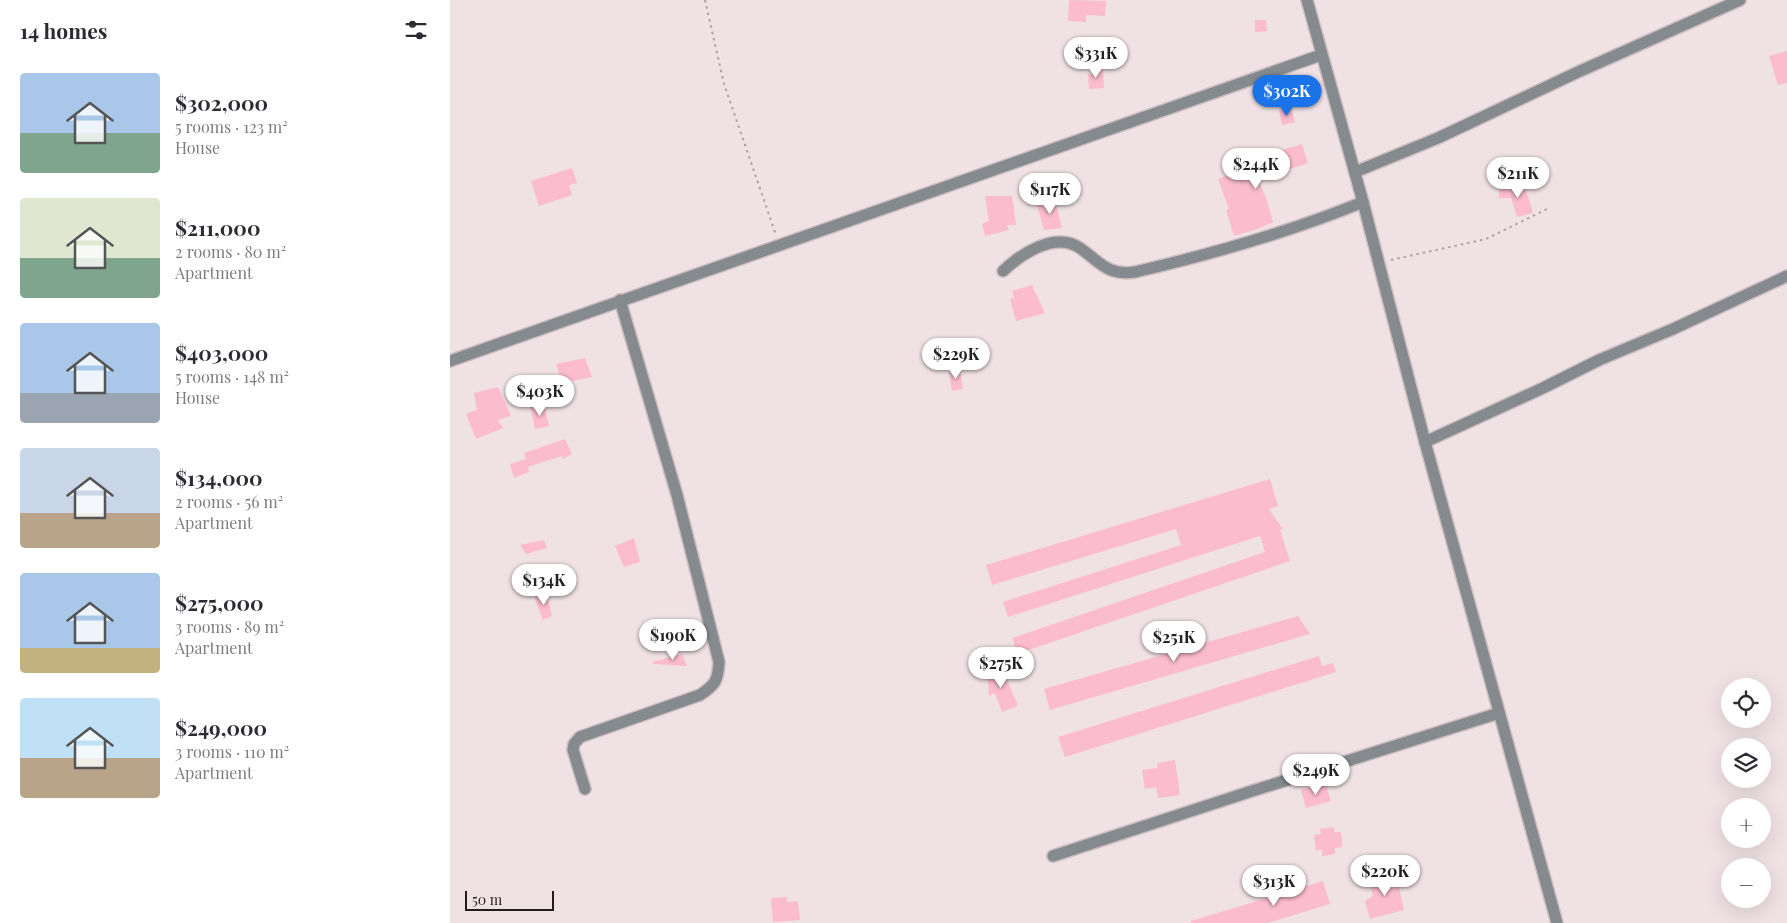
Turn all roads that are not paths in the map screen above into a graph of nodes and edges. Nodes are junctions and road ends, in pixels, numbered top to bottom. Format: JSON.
{"nodes":[{"id":1,"x":1307,"y":0,"type":"edge"},
{"id":2,"x":1740,"y":0,"type":"edge"},
{"id":3,"x":1321,"y":55,"type":"junction"},
{"id":4,"x":1354,"y":172,"type":"junction"},
{"id":5,"x":1363,"y":202,"type":"junction"},
{"id":6,"x":1003,"y":271,"type":"dead end"},
{"id":7,"x":1787,"y":276,"type":"edge"},
{"id":8,"x":620,"y":300,"type":"junction"},
{"id":9,"x":450,"y":361,"type":"edge"},
{"id":10,"x":1425,"y":442,"type":"junction"},
{"id":11,"x":1499,"y":713,"type":"junction"},
{"id":12,"x":585,"y":789,"type":"dead end"},
{"id":13,"x":1052,"y":856,"type":"dead end"},
{"id":14,"x":1557,"y":923,"type":"edge"}],
"edges":[{"from":1,"to":3,"type":"street"},
{"from":2,"to":4,"type":"street"},
{"from":3,"to":4,"type":"street"},
{"from":3,"to":8,"type":"street"},
{"from":4,"to":5,"type":"street"},
{"from":5,"to":6,"type":"street"},
{"from":5,"to":10,"type":"street"},
{"from":7,"to":10,"type":"street"},
{"from":8,"to":9,"type":"street"},
{"from":8,"to":12,"type":"street"},
{"from":10,"to":11,"type":"street"},
{"from":11,"to":13,"type":"street"},
{"from":11,"to":14,"type":"street"}]}
